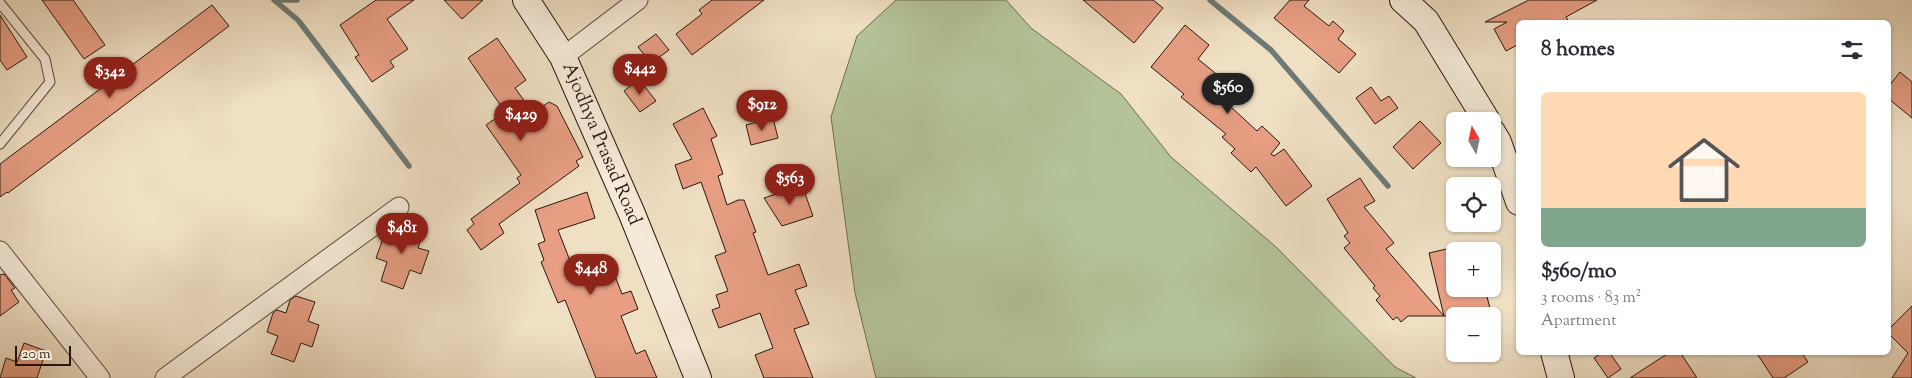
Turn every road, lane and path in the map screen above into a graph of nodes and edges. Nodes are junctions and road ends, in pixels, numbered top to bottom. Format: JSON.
{"nodes":[{"id":1,"x":526,"y":0,"type":"edge"},
{"id":2,"x":638,"y":0,"type":"edge"},
{"id":3,"x":1403,"y":0,"type":"edge"},
{"id":4,"x":0,"y":3,"type":"edge"},
{"id":5,"x":563,"y":57,"type":"junction"},
{"id":6,"x":1481,"y":112,"type":"edge"},
{"id":7,"x":0,"y":144,"type":"edge"},
{"id":8,"x":1501,"y":150,"type":"edge"},
{"id":9,"x":1516,"y":191,"type":"edge"},
{"id":10,"x":399,"y":207,"type":"dead end"},
{"id":11,"x":0,"y":251,"type":"edge"},
{"id":12,"x":1555,"y":355,"type":"edge"},
{"id":13,"x":100,"y":378,"type":"edge"},
{"id":14,"x":165,"y":378,"type":"edge"},
{"id":15,"x":698,"y":378,"type":"edge"},
{"id":16,"x":1561,"y":378,"type":"edge"}],
"edges":[{"from":1,"to":5,"type":"street","name":"Ajodhya Prasad Road"},
{"from":2,"to":5,"type":"street"},
{"from":3,"to":6,"type":"street"},
{"from":4,"to":7,"type":"lane"},
{"from":5,"to":15,"type":"street","name":"Ajodhya Prasad Road"},
{"from":8,"to":9,"type":"street"},
{"from":10,"to":14,"type":"street"},
{"from":11,"to":13,"type":"street"},
{"from":12,"to":16,"type":"street"}]}
